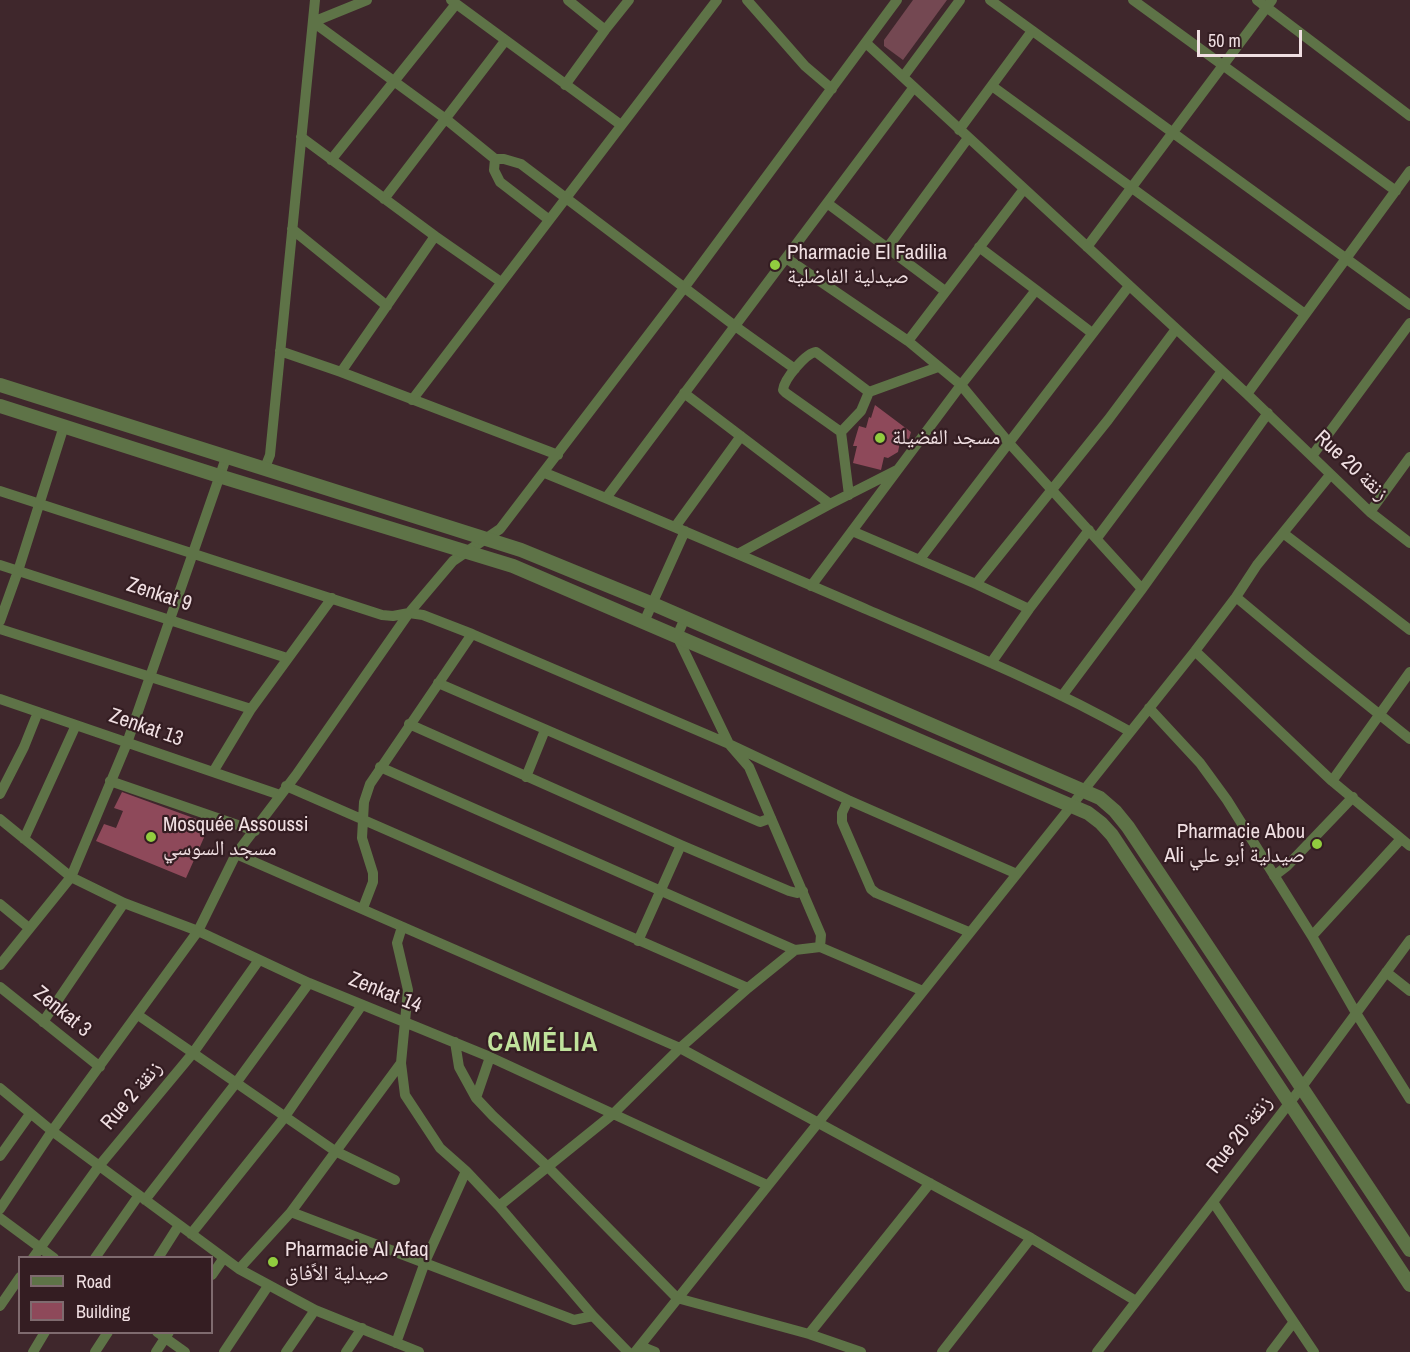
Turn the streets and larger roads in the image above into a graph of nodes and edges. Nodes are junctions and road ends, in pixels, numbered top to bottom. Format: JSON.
{"nodes":[{"id":1,"x":315,"y":0,"type":"edge"},
{"id":2,"x":367,"y":0,"type":"edge"},
{"id":3,"x":568,"y":0,"type":"edge"},
{"id":4,"x":629,"y":0,"type":"edge"},
{"id":5,"x":717,"y":0,"type":"edge"},
{"id":6,"x":747,"y":0,"type":"edge"},
{"id":7,"x":897,"y":0,"type":"edge"},
{"id":8,"x":960,"y":0,"type":"edge"},
{"id":9,"x":990,"y":0,"type":"edge"},
{"id":10,"x":1133,"y":0,"type":"edge"},
{"id":11,"x":454,"y":2,"type":"edge"},
{"id":12,"x":1265,"y":2,"type":"edge"},
{"id":13,"x":313,"y":22,"type":"junction"},
{"id":14,"x":605,"y":30,"type":"junction"},
{"id":15,"x":1032,"y":31,"type":"junction"},
{"id":16,"x":506,"y":41,"type":"junction"},
{"id":17,"x":866,"y":43,"type":"junction"},
{"id":18,"x":1223,"y":65,"type":"junction"},
{"id":19,"x":903,"y":77,"type":"junction"},
{"id":20,"x":394,"y":80,"type":"junction"},
{"id":21,"x":565,"y":85,"type":"junction"},
{"id":22,"x":992,"y":86,"type":"junction"},
{"id":23,"x":914,"y":87,"type":"junction"},
{"id":24,"x":832,"y":89,"type":"junction"},
{"id":25,"x":1410,"y":116,"type":"edge"},
{"id":26,"x":447,"y":120,"type":"junction"},
{"id":27,"x":621,"y":125,"type":"junction"},
{"id":28,"x":1173,"y":133,"type":"junction"},
{"id":29,"x":964,"y":134,"type":"junction"},
{"id":30,"x":301,"y":137,"type":"junction"},
{"id":31,"x":495,"y":159,"type":"junction"},
{"id":32,"x":331,"y":160,"type":"junction"},
{"id":33,"x":1410,"y":171,"type":"edge"},
{"id":34,"x":1132,"y":187,"type":"junction"},
{"id":35,"x":1024,"y":189,"type":"junction"},
{"id":36,"x":1396,"y":191,"type":"junction"},
{"id":37,"x":565,"y":197,"type":"junction"},
{"id":38,"x":384,"y":199,"type":"junction"},
{"id":39,"x":827,"y":203,"type":"junction"},
{"id":40,"x":548,"y":219,"type":"junction"},
{"id":41,"x":292,"y":229,"type":"junction"},
{"id":42,"x":435,"y":236,"type":"junction"},
{"id":43,"x":888,"y":247,"type":"junction"},
{"id":44,"x":979,"y":247,"type":"junction"},
{"id":45,"x":1087,"y":247,"type":"junction"},
{"id":46,"x":786,"y":258,"type":"junction"},
{"id":47,"x":1345,"y":259,"type":"junction"},
{"id":48,"x":501,"y":282,"type":"junction"},
{"id":49,"x":1129,"y":286,"type":"junction"},
{"id":50,"x":684,"y":288,"type":"junction"},
{"id":51,"x":1036,"y":290,"type":"junction"},
{"id":52,"x":945,"y":291,"type":"junction"},
{"id":53,"x":1410,"y":305,"type":"edge"},
{"id":54,"x":387,"y":306,"type":"junction"},
{"id":55,"x":1305,"y":314,"type":"junction"},
{"id":56,"x":1410,"y":323,"type":"edge"},
{"id":57,"x":735,"y":326,"type":"junction"},
{"id":58,"x":1176,"y":329,"type":"junction"},
{"id":59,"x":1092,"y":333,"type":"junction"},
{"id":60,"x":908,"y":341,"type":"junction"},
{"id":61,"x":280,"y":351,"type":"junction"},
{"id":62,"x":938,"y":367,"type":"junction"},
{"id":63,"x":795,"y":369,"type":"junction"},
{"id":64,"x":1222,"y":371,"type":"junction"},
{"id":65,"x":341,"y":372,"type":"junction"},
{"id":66,"x":0,"y":385,"type":"edge"},
{"id":67,"x":961,"y":385,"type":"junction"},
{"id":68,"x":868,"y":392,"type":"junction"},
{"id":69,"x":684,"y":393,"type":"junction"},
{"id":70,"x":1247,"y":394,"type":"junction"},
{"id":71,"x":412,"y":400,"type":"junction"},
{"id":72,"x":0,"y":406,"type":"edge"},
{"id":73,"x":1268,"y":413,"type":"junction"},
{"id":74,"x":64,"y":426,"type":"junction"},
{"id":75,"x":841,"y":432,"type":"junction"},
{"id":76,"x":741,"y":436,"type":"junction"},
{"id":77,"x":1009,"y":443,"type":"junction"},
{"id":78,"x":558,"y":455,"type":"junction"},
{"id":79,"x":1312,"y":456,"type":"junction"},
{"id":80,"x":1410,"y":457,"type":"edge"},
{"id":81,"x":226,"y":458,"type":"junction"},
{"id":82,"x":900,"y":469,"type":"junction"},
{"id":83,"x":264,"y":470,"type":"junction"},
{"id":84,"x":545,"y":473,"type":"junction"},
{"id":85,"x":1330,"y":475,"type":"junction"},
{"id":86,"x":219,"y":476,"type":"junction"},
{"id":87,"x":1051,"y":489,"type":"junction"},
{"id":88,"x":0,"y":491,"type":"edge"},
{"id":89,"x":849,"y":495,"type":"junction"},
{"id":90,"x":606,"y":498,"type":"junction"},
{"id":91,"x":39,"y":504,"type":"junction"},
{"id":92,"x":830,"y":504,"type":"junction"},
{"id":93,"x":1370,"y":512,"type":"junction"},
{"id":94,"x":680,"y":529,"type":"junction"},
{"id":95,"x":852,"y":531,"type":"junction"},
{"id":96,"x":1283,"y":533,"type":"junction"},
{"id":97,"x":1093,"y":534,"type":"junction"},
{"id":98,"x":486,"y":540,"type":"junction"},
{"id":99,"x":1410,"y":543,"type":"edge"},
{"id":100,"x":466,"y":551,"type":"junction"},
{"id":101,"x":192,"y":552,"type":"junction"},
{"id":102,"x":738,"y":554,"type":"junction"},
{"id":103,"x":920,"y":560,"type":"junction"},
{"id":104,"x":0,"y":565,"type":"edge"},
{"id":105,"x":18,"y":571,"type":"junction"},
{"id":106,"x":976,"y":584,"type":"junction"},
{"id":107,"x":811,"y":586,"type":"junction"},
{"id":108,"x":1142,"y":589,"type":"junction"},
{"id":109,"x":1236,"y":597,"type":"junction"},
{"id":110,"x":332,"y":598,"type":"junction"},
{"id":111,"x":653,"y":604,"type":"junction"},
{"id":112,"x":1029,"y":609,"type":"junction"},
{"id":113,"x":410,"y":613,"type":"junction"},
{"id":114,"x":685,"y":618,"type":"junction"},
{"id":115,"x":170,"y":619,"type":"junction"},
{"id":116,"x":0,"y":621,"type":"edge"},
{"id":117,"x":644,"y":622,"type":"junction"},
{"id":118,"x":0,"y":629,"type":"edge"},
{"id":119,"x":1410,"y":630,"type":"edge"},
{"id":120,"x":472,"y":634,"type":"junction"},
{"id":121,"x":677,"y":636,"type":"junction"},
{"id":122,"x":1195,"y":651,"type":"junction"},
{"id":123,"x":287,"y":658,"type":"junction"},
{"id":124,"x":991,"y":663,"type":"junction"},
{"id":125,"x":1410,"y":672,"type":"edge"},
{"id":126,"x":151,"y":677,"type":"junction"},
{"id":127,"x":438,"y":683,"type":"junction"},
{"id":128,"x":1062,"y":696,"type":"junction"},
{"id":129,"x":0,"y":699,"type":"edge"},
{"id":130,"x":1149,"y":708,"type":"junction"},
{"id":131,"x":251,"y":709,"type":"junction"},
{"id":132,"x":38,"y":712,"type":"junction"},
{"id":133,"x":1379,"y":715,"type":"junction"},
{"id":134,"x":409,"y":724,"type":"junction"},
{"id":135,"x":76,"y":725,"type":"junction"},
{"id":136,"x":545,"y":730,"type":"junction"},
{"id":137,"x":1129,"y":731,"type":"junction"},
{"id":138,"x":1410,"y":739,"type":"edge"},
{"id":139,"x":127,"y":742,"type":"junction"},
{"id":140,"x":729,"y":744,"type":"junction"},
{"id":141,"x":380,"y":767,"type":"junction"},
{"id":142,"x":213,"y":772,"type":"junction"},
{"id":143,"x":526,"y":777,"type":"junction"},
{"id":144,"x":110,"y":781,"type":"junction"},
{"id":145,"x":1332,"y":781,"type":"junction"},
{"id":146,"x":1083,"y":790,"type":"junction"},
{"id":147,"x":283,"y":791,"type":"junction"},
{"id":148,"x":0,"y":794,"type":"edge"},
{"id":149,"x":1353,"y":797,"type":"junction"},
{"id":150,"x":848,"y":800,"type":"junction"},
{"id":151,"x":1071,"y":805,"type":"junction"},
{"id":152,"x":362,"y":818,"type":"junction"},
{"id":153,"x":771,"y":818,"type":"junction"},
{"id":154,"x":0,"y":819,"type":"edge"},
{"id":155,"x":255,"y":831,"type":"junction"},
{"id":156,"x":24,"y":839,"type":"junction"},
{"id":157,"x":1406,"y":842,"type":"edge"},
{"id":158,"x":681,"y":845,"type":"junction"},
{"id":159,"x":236,"y":854,"type":"junction"},
{"id":160,"x":1017,"y":874,"type":"junction"},
{"id":161,"x":1274,"y":876,"type":"junction"},
{"id":162,"x":71,"y":877,"type":"junction"},
{"id":163,"x":661,"y":891,"type":"junction"},
{"id":164,"x":803,"y":891,"type":"junction"},
{"id":165,"x":124,"y":903,"type":"junction"},
{"id":166,"x":0,"y":904,"type":"edge"},
{"id":167,"x":363,"y":908,"type":"junction"},
{"id":168,"x":402,"y":927,"type":"junction"},
{"id":169,"x":29,"y":928,"type":"junction"},
{"id":170,"x":198,"y":931,"type":"junction"},
{"id":171,"x":969,"y":932,"type":"junction"},
{"id":172,"x":1312,"y":936,"type":"junction"},
{"id":173,"x":1410,"y":940,"type":"edge"},
{"id":174,"x":638,"y":941,"type":"junction"},
{"id":175,"x":820,"y":947,"type":"junction"},
{"id":176,"x":795,"y":950,"type":"junction"},
{"id":177,"x":259,"y":960,"type":"junction"},
{"id":178,"x":0,"y":965,"type":"edge"},
{"id":179,"x":1386,"y":972,"type":"junction"},
{"id":180,"x":309,"y":983,"type":"junction"},
{"id":181,"x":0,"y":987,"type":"edge"},
{"id":182,"x":748,"y":988,"type":"junction"},
{"id":183,"x":1410,"y":991,"type":"edge"},
{"id":184,"x":923,"y":992,"type":"junction"},
{"id":185,"x":362,"y":1005,"type":"junction"},
{"id":186,"x":1356,"y":1013,"type":"junction"},
{"id":187,"x":138,"y":1015,"type":"junction"},
{"id":188,"x":404,"y":1021,"type":"junction"},
{"id":189,"x":43,"y":1022,"type":"junction"},
{"id":190,"x":455,"y":1042,"type":"junction"},
{"id":191,"x":681,"y":1048,"type":"junction"},
{"id":192,"x":193,"y":1053,"type":"junction"},
{"id":193,"x":490,"y":1058,"type":"junction"},
{"id":194,"x":401,"y":1063,"type":"junction"},
{"id":195,"x":100,"y":1067,"type":"junction"},
{"id":196,"x":236,"y":1083,"type":"junction"},
{"id":197,"x":0,"y":1088,"type":"edge"},
{"id":198,"x":1301,"y":1088,"type":"junction"},
{"id":199,"x":476,"y":1098,"type":"junction"},
{"id":200,"x":1410,"y":1099,"type":"edge"},
{"id":201,"x":1289,"y":1103,"type":"junction"},
{"id":202,"x":30,"y":1113,"type":"junction"},
{"id":203,"x":613,"y":1113,"type":"junction"},
{"id":204,"x":284,"y":1118,"type":"junction"},
{"id":205,"x":817,"y":1124,"type":"junction"},
{"id":206,"x":52,"y":1131,"type":"junction"},
{"id":207,"x":335,"y":1151,"type":"junction"},
{"id":208,"x":0,"y":1156,"type":"edge"},
{"id":209,"x":99,"y":1166,"type":"junction"},
{"id":210,"x":548,"y":1167,"type":"junction"},
{"id":211,"x":466,"y":1171,"type":"junction"},
{"id":212,"x":395,"y":1180,"type":"dead end"},
{"id":213,"x":930,"y":1183,"type":"junction"},
{"id":214,"x":767,"y":1185,"type":"junction"},
{"id":215,"x":142,"y":1198,"type":"junction"},
{"id":216,"x":1213,"y":1202,"type":"junction"},
{"id":217,"x":499,"y":1206,"type":"junction"},
{"id":218,"x":0,"y":1209,"type":"edge"},
{"id":219,"x":291,"y":1212,"type":"junction"},
{"id":220,"x":0,"y":1218,"type":"edge"},
{"id":221,"x":179,"y":1225,"type":"junction"},
{"id":222,"x":191,"y":1234,"type":"junction"},
{"id":223,"x":1031,"y":1238,"type":"junction"},
{"id":224,"x":1410,"y":1250,"type":"edge"},
{"id":225,"x":36,"y":1253,"type":"edge"},
{"id":226,"x":96,"y":1256,"type":"edge"},
{"id":227,"x":159,"y":1256,"type":"edge"},
{"id":228,"x":223,"y":1258,"type":"junction"},
{"id":229,"x":425,"y":1262,"type":"junction"},
{"id":230,"x":239,"y":1269,"type":"junction"},
{"id":231,"x":213,"y":1273,"type":"edge"},
{"id":232,"x":18,"y":1280,"type":"edge"},
{"id":233,"x":1410,"y":1285,"type":"edge"},
{"id":234,"x":268,"y":1286,"type":"junction"},
{"id":235,"x":677,"y":1298,"type":"junction"},
{"id":236,"x":1136,"y":1301,"type":"junction"},
{"id":237,"x":0,"y":1306,"type":"edge"},
{"id":238,"x":315,"y":1310,"type":"junction"},
{"id":239,"x":593,"y":1316,"type":"junction"},
{"id":240,"x":1293,"y":1323,"type":"junction"},
{"id":241,"x":362,"y":1329,"type":"junction"},
{"id":242,"x":44,"y":1334,"type":"edge"},
{"id":243,"x":107,"y":1334,"type":"edge"},
{"id":244,"x":164,"y":1334,"type":"edge"},
{"id":245,"x":809,"y":1334,"type":"junction"},
{"id":246,"x":396,"y":1343,"type":"junction"},
{"id":247,"x":638,"y":1349,"type":"edge"},
{"id":248,"x":846,"y":1349,"type":"edge"},
{"id":249,"x":406,"y":1350,"type":"edge"},
{"id":250,"x":33,"y":1352,"type":"edge"},
{"id":251,"x":95,"y":1352,"type":"edge"},
{"id":252,"x":156,"y":1352,"type":"edge"},
{"id":253,"x":185,"y":1352,"type":"edge"},
{"id":254,"x":225,"y":1352,"type":"edge"},
{"id":255,"x":286,"y":1352,"type":"edge"},
{"id":256,"x":346,"y":1352,"type":"edge"},
{"id":257,"x":419,"y":1352,"type":"edge"},
{"id":258,"x":628,"y":1352,"type":"edge"},
{"id":259,"x":655,"y":1352,"type":"edge"},
{"id":260,"x":861,"y":1352,"type":"edge"},
{"id":261,"x":942,"y":1352,"type":"edge"},
{"id":262,"x":1097,"y":1352,"type":"edge"},
{"id":263,"x":1271,"y":1352,"type":"edge"},
{"id":264,"x":1314,"y":1352,"type":"edge"}],
"edges":[{"from":1,"to":13,"type":"street"},
{"from":2,"to":13,"type":"street"},
{"from":3,"to":14,"type":"street"},
{"from":4,"to":14,"type":"street"},
{"from":5,"to":27,"type":"street"},
{"from":6,"to":24,"type":"street"},
{"from":7,"to":17,"type":"street"},
{"from":8,"to":19,"type":"street"},
{"from":9,"to":15,"type":"street"},
{"from":10,"to":18,"type":"street"},
{"from":11,"to":16,"type":"street"},
{"from":11,"to":20,"type":"street"},
{"from":12,"to":18,"type":"street"},
{"from":12,"to":25,"type":"street"},
{"from":13,"to":20,"type":"street"},
{"from":13,"to":30,"type":"street"},
{"from":14,"to":21,"type":"street"},
{"from":15,"to":22,"type":"street"},
{"from":15,"to":28,"type":"street"},
{"from":16,"to":21,"type":"street"},
{"from":16,"to":26,"type":"street"},
{"from":17,"to":19,"type":"street","name":"Rue 20 زنقة"},
{"from":17,"to":24,"type":"street"},
{"from":18,"to":28,"type":"street"},
{"from":18,"to":36,"type":"street"},
{"from":19,"to":23,"type":"street","name":"Rue 20 زنقة"},
{"from":20,"to":26,"type":"street"},
{"from":20,"to":32,"type":"street"},
{"from":21,"to":27,"type":"street"},
{"from":22,"to":29,"type":"street"},
{"from":22,"to":34,"type":"street"},
{"from":23,"to":29,"type":"street","name":"Rue 20 زنقة"},
{"from":23,"to":39,"type":"street"},
{"from":24,"to":50,"type":"street"},
{"from":26,"to":31,"type":"street"},
{"from":26,"to":38,"type":"street"},
{"from":27,"to":37,"type":"street"},
{"from":28,"to":34,"type":"street"},
{"from":28,"to":47,"type":"street"},
{"from":29,"to":35,"type":"street","name":"Rue 20 زنقة"},
{"from":29,"to":43,"type":"street"},
{"from":30,"to":32,"type":"street"},
{"from":30,"to":41,"type":"street"},
{"from":31,"to":37,"type":"street"},
{"from":31,"to":40,"type":"street"},
{"from":32,"to":38,"type":"street"},
{"from":33,"to":36,"type":"street"},
{"from":34,"to":45,"type":"street"},
{"from":34,"to":55,"type":"street"},
{"from":35,"to":44,"type":"street"},
{"from":35,"to":45,"type":"street","name":"Rue 20 زنقة"},
{"from":36,"to":47,"type":"street"},
{"from":37,"to":40,"type":"street"},
{"from":37,"to":50,"type":"street"},
{"from":38,"to":42,"type":"street"},
{"from":39,"to":43,"type":"street"},
{"from":39,"to":46,"type":"street"},
{"from":40,"to":48,"type":"street"},
{"from":41,"to":54,"type":"street"},
{"from":41,"to":61,"type":"street"},
{"from":42,"to":48,"type":"street"},
{"from":42,"to":54,"type":"street"},
{"from":43,"to":52,"type":"street"},
{"from":44,"to":51,"type":"street"},
{"from":44,"to":52,"type":"street"},
{"from":45,"to":49,"type":"street","name":"Rue 20 زنقة"},
{"from":46,"to":57,"type":"street"},
{"from":46,"to":60,"type":"street"},
{"from":47,"to":53,"type":"street"},
{"from":47,"to":55,"type":"street"},
{"from":48,"to":71,"type":"street"},
{"from":49,"to":58,"type":"street","name":"Rue 20 زنقة"},
{"from":49,"to":59,"type":"street"},
{"from":50,"to":57,"type":"street"},
{"from":50,"to":78,"type":"street"},
{"from":51,"to":59,"type":"street"},
{"from":51,"to":67,"type":"street"},
{"from":52,"to":60,"type":"street"},
{"from":54,"to":65,"type":"street"},
{"from":55,"to":70,"type":"street"},
{"from":56,"to":79,"type":"street"},
{"from":57,"to":63,"type":"street"},
{"from":57,"to":69,"type":"street"},
{"from":58,"to":64,"type":"street","name":"Rue 20 زنقة"},
{"from":58,"to":87,"type":"street"},
{"from":59,"to":77,"type":"street"},
{"from":60,"to":62,"type":"street"},
{"from":61,"to":65,"type":"street"},
{"from":61,"to":83,"type":"street"},
{"from":62,"to":67,"type":"street"},
{"from":62,"to":68,"type":"street"},
{"from":63,"to":68,"type":"street"},
{"from":63,"to":75,"type":"street"},
{"from":64,"to":70,"type":"street","name":"Rue 20 زنقة"},
{"from":64,"to":97,"type":"street"},
{"from":65,"to":71,"type":"street"},
{"from":66,"to":81,"type":"street"},
{"from":67,"to":77,"type":"street"},
{"from":67,"to":82,"type":"street"},
{"from":68,"to":75,"type":"street"},
{"from":69,"to":76,"type":"street"},
{"from":69,"to":90,"type":"street"},
{"from":70,"to":73,"type":"street","name":"Rue 20 زنقة"},
{"from":71,"to":78,"type":"street"},
{"from":72,"to":74,"type":"street"},
{"from":73,"to":79,"type":"street","name":"Rue 20 زنقة"},
{"from":73,"to":108,"type":"street"},
{"from":74,"to":86,"type":"street"},
{"from":74,"to":91,"type":"street"},
{"from":75,"to":89,"type":"street"},
{"from":76,"to":92,"type":"street"},
{"from":76,"to":94,"type":"street"},
{"from":77,"to":87,"type":"street"},
{"from":77,"to":103,"type":"street"},
{"from":78,"to":84,"type":"street"},
{"from":79,"to":85,"type":"street","name":"Rue 20 زنقة"},
{"from":80,"to":93,"type":"street"},
{"from":81,"to":83,"type":"street"},
{"from":81,"to":86,"type":"street"},
{"from":82,"to":89,"type":"street"},
{"from":82,"to":95,"type":"street"},
{"from":83,"to":98,"type":"street"},
{"from":84,"to":90,"type":"street"},
{"from":84,"to":98,"type":"street"},
{"from":85,"to":93,"type":"street","name":"Rue 20 زنقة"},
{"from":85,"to":96,"type":"street"},
{"from":86,"to":100,"type":"street"},
{"from":86,"to":101,"type":"street"},
{"from":87,"to":97,"type":"street"},
{"from":87,"to":106,"type":"street"},
{"from":88,"to":91,"type":"street"},
{"from":89,"to":92,"type":"street"},
{"from":90,"to":94,"type":"street"},
{"from":91,"to":101,"type":"street"},
{"from":91,"to":105,"type":"street"},
{"from":92,"to":102,"type":"street"},
{"from":93,"to":99,"type":"street","name":"Rue 20 زنقة"},
{"from":94,"to":102,"type":"street"},
{"from":94,"to":111,"type":"street"},
{"from":95,"to":103,"type":"street"},
{"from":95,"to":107,"type":"street"},
{"from":96,"to":109,"type":"street"},
{"from":96,"to":119,"type":"street"},
{"from":97,"to":108,"type":"street"},
{"from":97,"to":112,"type":"street"},
{"from":98,"to":100,"type":"street"},
{"from":98,"to":111,"type":"street"},
{"from":100,"to":113,"type":"street"},
{"from":100,"to":117,"type":"street"},
{"from":101,"to":110,"type":"street"},
{"from":101,"to":115,"type":"street"},
{"from":102,"to":107,"type":"street"},
{"from":103,"to":106,"type":"street"},
{"from":104,"to":105,"type":"street","name":"Zenkat 9"},
{"from":105,"to":115,"type":"street","name":"Zenkat 9"},
{"from":105,"to":116,"type":"street"},
{"from":106,"to":112,"type":"street"},
{"from":107,"to":124,"type":"street"},
{"from":108,"to":128,"type":"street"},
{"from":109,"to":122,"type":"street"},
{"from":109,"to":133,"type":"street"},
{"from":110,"to":113,"type":"street"},
{"from":110,"to":123,"type":"street"},
{"from":111,"to":114,"type":"street"},
{"from":111,"to":117,"type":"street"},
{"from":112,"to":124,"type":"street"},
{"from":113,"to":120,"type":"street"},
{"from":113,"to":147,"type":"street"},
{"from":114,"to":121,"type":"street"},
{"from":114,"to":146,"type":"street"},
{"from":115,"to":123,"type":"street","name":"Zenkat 9"},
{"from":115,"to":126,"type":"street"},
{"from":117,"to":121,"type":"street"},
{"from":118,"to":126,"type":"street"},
{"from":120,"to":127,"type":"street"},
{"from":120,"to":140,"type":"street"},
{"from":121,"to":140,"type":"street"},
{"from":121,"to":151,"type":"street"},
{"from":122,"to":130,"type":"street"},
{"from":122,"to":145,"type":"street"},
{"from":123,"to":131,"type":"street"},
{"from":124,"to":128,"type":"street"},
{"from":125,"to":133,"type":"street"},
{"from":126,"to":131,"type":"street"},
{"from":126,"to":139,"type":"street"},
{"from":127,"to":134,"type":"street"},
{"from":127,"to":136,"type":"street"},
{"from":128,"to":137,"type":"street"},
{"from":129,"to":132,"type":"street","name":"Zenkat 13"},
{"from":130,"to":137,"type":"street"},
{"from":130,"to":161,"type":"street"},
{"from":131,"to":142,"type":"street"},
{"from":132,"to":135,"type":"street","name":"Zenkat 13"},
{"from":132,"to":148,"type":"street"},
{"from":133,"to":138,"type":"street"},
{"from":133,"to":145,"type":"street"},
{"from":134,"to":141,"type":"street"},
{"from":134,"to":143,"type":"street"},
{"from":135,"to":139,"type":"street","name":"Zenkat 13"},
{"from":135,"to":156,"type":"street"},
{"from":136,"to":143,"type":"street"},
{"from":136,"to":153,"type":"street"},
{"from":137,"to":146,"type":"street"},
{"from":139,"to":142,"type":"street","name":"Zenkat 13"},
{"from":139,"to":144,"type":"street"},
{"from":140,"to":150,"type":"street"},
{"from":140,"to":153,"type":"street"},
{"from":141,"to":152,"type":"street"},
{"from":141,"to":163,"type":"street"},
{"from":142,"to":147,"type":"street","name":"Zenkat 13"},
{"from":143,"to":158,"type":"street"},
{"from":144,"to":155,"type":"street"},
{"from":144,"to":162,"type":"street"},
{"from":145,"to":149,"type":"street"},
{"from":146,"to":151,"type":"street"},
{"from":146,"to":198,"type":"street"},
{"from":147,"to":152,"type":"street","name":"Zenkat 13"},
{"from":147,"to":155,"type":"street"},
{"from":149,"to":157,"type":"street"},
{"from":149,"to":161,"type":"street"},
{"from":150,"to":160,"type":"street"},
{"from":150,"to":171,"type":"street"},
{"from":151,"to":160,"type":"street"},
{"from":151,"to":201,"type":"street"},
{"from":152,"to":167,"type":"street"},
{"from":152,"to":174,"type":"street","name":"Zenkat 13"},
{"from":153,"to":164,"type":"street"},
{"from":154,"to":156,"type":"street","name":"Zenkat 14"},
{"from":155,"to":159,"type":"street"},
{"from":156,"to":162,"type":"street","name":"Zenkat 14"},
{"from":157,"to":172,"type":"street"},
{"from":158,"to":163,"type":"street"},
{"from":158,"to":164,"type":"street"},
{"from":159,"to":167,"type":"street"},
{"from":159,"to":170,"type":"street"},
{"from":160,"to":171,"type":"street"},
{"from":161,"to":172,"type":"street"},
{"from":162,"to":165,"type":"street","name":"Zenkat 14"},
{"from":162,"to":169,"type":"street"},
{"from":163,"to":174,"type":"street"},
{"from":163,"to":176,"type":"street"},
{"from":164,"to":175,"type":"street"},
{"from":165,"to":170,"type":"street","name":"Zenkat 14"},
{"from":165,"to":189,"type":"street"},
{"from":166,"to":169,"type":"street"},
{"from":167,"to":168,"type":"street"},
{"from":168,"to":188,"type":"street"},
{"from":168,"to":191,"type":"street"},
{"from":169,"to":178,"type":"street"},
{"from":170,"to":177,"type":"street","name":"Zenkat 14"},
{"from":170,"to":187,"type":"street"},
{"from":171,"to":184,"type":"street"},
{"from":172,"to":186,"type":"street"},
{"from":173,"to":179,"type":"street","name":"Rue 20 زنقة"},
{"from":174,"to":182,"type":"street","name":"Zenkat 13"},
{"from":175,"to":176,"type":"street"},
{"from":175,"to":184,"type":"street"},
{"from":176,"to":182,"type":"street"},
{"from":177,"to":180,"type":"street","name":"Zenkat 14"},
{"from":177,"to":192,"type":"street","name":"Rue 2 زنقة"},
{"from":179,"to":183,"type":"street"},
{"from":179,"to":186,"type":"street","name":"Rue 20 زنقة"},
{"from":180,"to":185,"type":"street","name":"Zenkat 14"},
{"from":180,"to":196,"type":"street"},
{"from":181,"to":189,"type":"street","name":"Zenkat 3"},
{"from":182,"to":191,"type":"street"},
{"from":184,"to":205,"type":"street"},
{"from":185,"to":188,"type":"street","name":"Zenkat 14"},
{"from":185,"to":204,"type":"street"},
{"from":186,"to":198,"type":"street","name":"Rue 20 زنقة"},
{"from":186,"to":200,"type":"street"},
{"from":187,"to":192,"type":"street"},
{"from":187,"to":195,"type":"street"},
{"from":188,"to":190,"type":"street","name":"Zenkat 14"},
{"from":188,"to":194,"type":"street"},
{"from":189,"to":195,"type":"street","name":"Zenkat 3"},
{"from":190,"to":193,"type":"street","name":"Zenkat 14"},
{"from":190,"to":199,"type":"street"},
{"from":191,"to":203,"type":"street"},
{"from":191,"to":205,"type":"street"},
{"from":192,"to":196,"type":"street"},
{"from":192,"to":209,"type":"street","name":"Rue 2 زنقة"},
{"from":193,"to":199,"type":"street"},
{"from":193,"to":203,"type":"street","name":"Zenkat 14"},
{"from":194,"to":207,"type":"street"},
{"from":194,"to":211,"type":"street"},
{"from":195,"to":206,"type":"street"},
{"from":196,"to":204,"type":"street"},
{"from":196,"to":215,"type":"street"},
{"from":197,"to":202,"type":"street"},
{"from":198,"to":201,"type":"street","name":"Rue 20 زنقة"},
{"from":198,"to":224,"type":"street"},
{"from":199,"to":210,"type":"street"},
{"from":201,"to":216,"type":"street","name":"Rue 20 زنقة"},
{"from":201,"to":233,"type":"street"},
{"from":202,"to":206,"type":"street"},
{"from":202,"to":208,"type":"street"},
{"from":203,"to":210,"type":"street"},
{"from":203,"to":214,"type":"street","name":"Zenkat 14"},
{"from":204,"to":207,"type":"street"},
{"from":204,"to":222,"type":"street"},
{"from":205,"to":213,"type":"street"},
{"from":205,"to":214,"type":"street"},
{"from":206,"to":209,"type":"street"},
{"from":206,"to":218,"type":"street"},
{"from":207,"to":212,"type":"street"},
{"from":207,"to":219,"type":"street"},
{"from":209,"to":215,"type":"street"},
{"from":209,"to":225,"type":"street","name":"Rue 2 زنقة"},
{"from":210,"to":217,"type":"street"},
{"from":210,"to":235,"type":"street"},
{"from":211,"to":217,"type":"street"},
{"from":211,"to":229,"type":"street"},
{"from":213,"to":223,"type":"street"},
{"from":213,"to":245,"type":"street"},
{"from":214,"to":235,"type":"street"},
{"from":215,"to":221,"type":"street"},
{"from":215,"to":226,"type":"street"},
{"from":216,"to":236,"type":"street","name":"Rue 20 زنقة"},
{"from":216,"to":240,"type":"street"},
{"from":217,"to":239,"type":"street"},
{"from":219,"to":229,"type":"street"},
{"from":219,"to":230,"type":"street"},
{"from":220,"to":225,"type":"street"},
{"from":221,"to":222,"type":"street"},
{"from":221,"to":227,"type":"street"},
{"from":222,"to":228,"type":"street"},
{"from":223,"to":236,"type":"street"},
{"from":223,"to":261,"type":"street"},
{"from":228,"to":230,"type":"street"},
{"from":228,"to":231,"type":"street"},
{"from":229,"to":239,"type":"street"},
{"from":229,"to":246,"type":"street"},
{"from":230,"to":234,"type":"street"},
{"from":232,"to":237,"type":"street"},
{"from":234,"to":238,"type":"street"},
{"from":234,"to":254,"type":"street"},
{"from":235,"to":245,"type":"street"},
{"from":235,"to":247,"type":"street"},
{"from":236,"to":262,"type":"street","name":"Rue 20 زنقة"},
{"from":238,"to":241,"type":"street"},
{"from":238,"to":255,"type":"street"},
{"from":239,"to":258,"type":"street"},
{"from":240,"to":263,"type":"street"},
{"from":240,"to":264,"type":"street"},
{"from":241,"to":246,"type":"street"},
{"from":241,"to":256,"type":"street"},
{"from":242,"to":250,"type":"street"},
{"from":243,"to":251,"type":"street"},
{"from":244,"to":252,"type":"street"},
{"from":244,"to":253,"type":"street"},
{"from":245,"to":248,"type":"street"},
{"from":246,"to":249,"type":"street"},
{"from":247,"to":259,"type":"street"},
{"from":248,"to":260,"type":"street"},
{"from":249,"to":257,"type":"street"}]}
